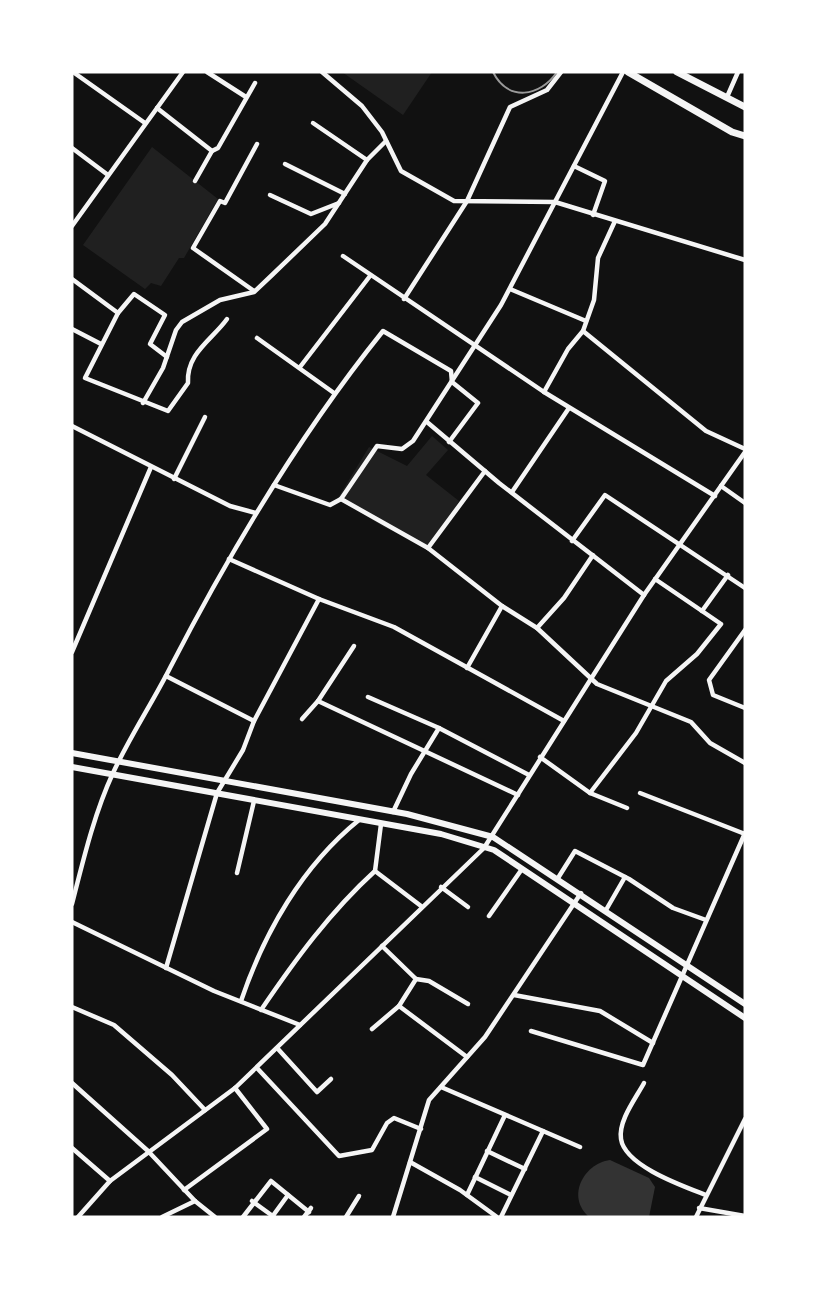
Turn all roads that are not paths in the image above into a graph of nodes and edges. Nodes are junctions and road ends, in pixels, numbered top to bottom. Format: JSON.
{"nodes":[{"id":1,"x":73,"y":72,"type":"edge"},
{"id":2,"x":183,"y":72,"type":"edge"},
{"id":3,"x":206,"y":72,"type":"edge"},
{"id":4,"x":322,"y":72,"type":"edge"},
{"id":5,"x":561,"y":72,"type":"edge"},
{"id":6,"x":626,"y":72,"type":"edge"},
{"id":7,"x":677,"y":72,"type":"edge"},
{"id":8,"x":738,"y":72,"type":"edge"},
{"id":9,"x":255,"y":83,"type":"dead end"},
{"id":10,"x":246,"y":97,"type":"junction"},
{"id":11,"x":726,"y":98,"type":"junction"},
{"id":12,"x":745,"y":107,"type":"edge"},
{"id":13,"x":157,"y":108,"type":"junction"},
{"id":14,"x":145,"y":123,"type":"junction"},
{"id":15,"x":313,"y":123,"type":"dead end"},
{"id":16,"x":745,"y":136,"type":"edge"},
{"id":17,"x":386,"y":141,"type":"junction"},
{"id":18,"x":257,"y":144,"type":"dead end"},
{"id":19,"x":72,"y":148,"type":"edge"},
{"id":20,"x":212,"y":151,"type":"junction"},
{"id":21,"x":367,"y":160,"type":"junction"},
{"id":22,"x":285,"y":164,"type":"dead end"},
{"id":23,"x":574,"y":166,"type":"junction"},
{"id":24,"x":108,"y":175,"type":"junction"},
{"id":25,"x":195,"y":181,"type":"dead end"},
{"id":26,"x":345,"y":194,"type":"junction"},
{"id":27,"x":270,"y":195,"type":"dead end"},
{"id":28,"x":467,"y":201,"type":"junction"},
{"id":29,"x":555,"y":202,"type":"junction"},
{"id":30,"x":339,"y":204,"type":"junction"},
{"id":31,"x":593,"y":215,"type":"junction"},
{"id":32,"x":615,"y":221,"type":"junction"},
{"id":33,"x":72,"y":226,"type":"edge"},
{"id":34,"x":342,"y":256,"type":"dead end"},
{"id":35,"x":745,"y":260,"type":"edge"},
{"id":36,"x":370,"y":276,"type":"junction"},
{"id":37,"x":72,"y":279,"type":"edge"},
{"id":38,"x":510,"y":289,"type":"junction"},
{"id":39,"x":254,"y":292,"type":"junction"},
{"id":40,"x":404,"y":299,"type":"junction"},
{"id":41,"x":118,"y":313,"type":"junction"},
{"id":42,"x":227,"y":319,"type":"dead end"},
{"id":43,"x":586,"y":321,"type":"junction"},
{"id":44,"x":72,"y":329,"type":"edge"},
{"id":45,"x":583,"y":331,"type":"junction"},
{"id":46,"x":257,"y":338,"type":"dead end"},
{"id":47,"x":101,"y":344,"type":"junction"},
{"id":48,"x":476,"y":347,"type":"junction"},
{"id":49,"x":167,"y":357,"type":"junction"},
{"id":50,"x":300,"y":367,"type":"junction"},
{"id":51,"x":452,"y":382,"type":"junction"},
{"id":52,"x":544,"y":392,"type":"junction"},
{"id":53,"x":334,"y":393,"type":"junction"},
{"id":54,"x":143,"y":403,"type":"junction"},
{"id":55,"x":569,"y":408,"type":"junction"},
{"id":56,"x":205,"y":417,"type":"dead end"},
{"id":57,"x":427,"y":422,"type":"junction"},
{"id":58,"x":72,"y":426,"type":"edge"},
{"id":59,"x":449,"y":442,"type":"junction"},
{"id":60,"x":745,"y":451,"type":"edge"},
{"id":61,"x":151,"y":467,"type":"junction"},
{"id":62,"x":485,"y":471,"type":"junction"},
{"id":63,"x":174,"y":479,"type":"junction"},
{"id":64,"x":274,"y":485,"type":"junction"},
{"id":65,"x":721,"y":486,"type":"junction"},
{"id":66,"x":512,"y":492,"type":"junction"},
{"id":67,"x":715,"y":496,"type":"junction"},
{"id":68,"x":341,"y":499,"type":"junction"},
{"id":69,"x":745,"y":503,"type":"edge"},
{"id":70,"x":256,"y":513,"type":"junction"},
{"id":71,"x":572,"y":541,"type":"junction"},
{"id":72,"x":680,"y":547,"type":"junction"},
{"id":73,"x":428,"y":548,"type":"junction"},
{"id":74,"x":593,"y":555,"type":"junction"},
{"id":75,"x":229,"y":559,"type":"junction"},
{"id":76,"x":729,"y":575,"type":"junction"},
{"id":77,"x":655,"y":579,"type":"junction"},
{"id":78,"x":745,"y":588,"type":"edge"},
{"id":79,"x":644,"y":595,"type":"junction"},
{"id":80,"x":319,"y":599,"type":"junction"},
{"id":81,"x":502,"y":606,"type":"junction"},
{"id":82,"x":702,"y":611,"type":"junction"},
{"id":83,"x":537,"y":628,"type":"junction"},
{"id":84,"x":745,"y":630,"type":"edge"},
{"id":85,"x":354,"y":646,"type":"dead end"},
{"id":86,"x":72,"y":652,"type":"edge"},
{"id":87,"x":467,"y":668,"type":"junction"},
{"id":88,"x":166,"y":676,"type":"junction"},
{"id":89,"x":591,"y":679,"type":"junction"},
{"id":90,"x":368,"y":697,"type":"dead end"},
{"id":91,"x":318,"y":701,"type":"junction"},
{"id":92,"x":653,"y":705,"type":"junction"},
{"id":93,"x":745,"y":708,"type":"edge"},
{"id":94,"x":302,"y":719,"type":"dead end"},
{"id":95,"x":254,"y":721,"type":"junction"},
{"id":96,"x":564,"y":721,"type":"junction"},
{"id":97,"x":439,"y":727,"type":"junction"},
{"id":98,"x":72,"y":753,"type":"edge"},
{"id":99,"x":425,"y":753,"type":"junction"},
{"id":100,"x":540,"y":757,"type":"junction"},
{"id":101,"x":119,"y":761,"type":"junction"},
{"id":102,"x":745,"y":763,"type":"edge"},
{"id":103,"x":72,"y":767,"type":"edge"},
{"id":104,"x":112,"y":775,"type":"junction"},
{"id":105,"x":529,"y":775,"type":"junction"},
{"id":106,"x":223,"y":782,"type":"junction"},
{"id":107,"x":217,"y":793,"type":"junction"},
{"id":108,"x":590,"y":793,"type":"junction"},
{"id":109,"x":640,"y":793,"type":"dead end"},
{"id":110,"x":518,"y":795,"type":"junction"},
{"id":111,"x":254,"y":801,"type":"junction"},
{"id":112,"x":627,"y":808,"type":"dead end"},
{"id":113,"x":393,"y":813,"type":"junction"},
{"id":114,"x":359,"y":820,"type":"junction"},
{"id":115,"x":381,"y":824,"type":"junction"},
{"id":116,"x":745,"y":833,"type":"edge"},
{"id":117,"x":493,"y":837,"type":"junction"},
{"id":118,"x":484,"y":848,"type":"junction"},
{"id":119,"x":522,"y":869,"type":"junction"},
{"id":120,"x":375,"y":871,"type":"junction"},
{"id":121,"x":237,"y":873,"type":"dead end"},
{"id":122,"x":558,"y":877,"type":"junction"},
{"id":123,"x":625,"y":877,"type":"junction"},
{"id":124,"x":441,"y":887,"type":"junction"},
{"id":125,"x":581,"y":893,"type":"junction"},
{"id":126,"x":574,"y":903,"type":"junction"},
{"id":127,"x":72,"y":904,"type":"edge"},
{"id":128,"x":421,"y":906,"type":"junction"},
{"id":129,"x":468,"y":906,"type":"dead end"},
{"id":130,"x":606,"y":910,"type":"junction"},
{"id":131,"x":489,"y":916,"type":"dead end"},
{"id":132,"x":706,"y":920,"type":"junction"},
{"id":133,"x":72,"y":922,"type":"edge"},
{"id":134,"x":382,"y":946,"type":"junction"},
{"id":135,"x":689,"y":965,"type":"junction"},
{"id":136,"x":166,"y":968,"type":"junction"},
{"id":137,"x":683,"y":978,"type":"junction"},
{"id":138,"x":416,"y":979,"type":"junction"},
{"id":139,"x":514,"y":995,"type":"junction"},
{"id":140,"x":241,"y":1001,"type":"junction"},
{"id":141,"x":468,"y":1004,"type":"dead end"},
{"id":142,"x":745,"y":1004,"type":"edge"},
{"id":143,"x":399,"y":1006,"type":"junction"},
{"id":144,"x":72,"y":1007,"type":"edge"},
{"id":145,"x":261,"y":1010,"type":"junction"},
{"id":146,"x":745,"y":1018,"type":"edge"},
{"id":147,"x":301,"y":1025,"type":"junction"},
{"id":148,"x":372,"y":1029,"type":"dead end"},
{"id":149,"x":531,"y":1031,"type":"dead end"},
{"id":150,"x":653,"y":1043,"type":"junction"},
{"id":151,"x":278,"y":1049,"type":"junction"},
{"id":152,"x":467,"y":1057,"type":"junction"},
{"id":153,"x":257,"y":1068,"type":"junction"},
{"id":154,"x":331,"y":1079,"type":"dead end"},
{"id":155,"x":72,"y":1083,"type":"edge"},
{"id":156,"x":644,"y":1083,"type":"dead end"},
{"id":157,"x":441,"y":1087,"type":"junction"},
{"id":158,"x":235,"y":1088,"type":"junction"},
{"id":159,"x":205,"y":1110,"type":"junction"},
{"id":160,"x":505,"y":1115,"type":"junction"},
{"id":161,"x":745,"y":1119,"type":"edge"},
{"id":162,"x":421,"y":1129,"type":"junction"},
{"id":163,"x":543,"y":1131,"type":"junction"},
{"id":164,"x":580,"y":1147,"type":"dead end"},
{"id":165,"x":72,"y":1148,"type":"edge"},
{"id":166,"x":148,"y":1151,"type":"junction"},
{"id":167,"x":487,"y":1151,"type":"junction"},
{"id":168,"x":410,"y":1162,"type":"junction"},
{"id":169,"x":525,"y":1169,"type":"junction"},
{"id":170,"x":475,"y":1177,"type":"junction"},
{"id":171,"x":110,"y":1181,"type":"junction"},
{"id":172,"x":184,"y":1190,"type":"junction"},
{"id":173,"x":288,"y":1195,"type":"junction"},
{"id":174,"x":467,"y":1195,"type":"junction"},
{"id":175,"x":511,"y":1195,"type":"junction"},
{"id":176,"x":706,"y":1195,"type":"junction"},
{"id":177,"x":359,"y":1196,"type":"dead end"},
{"id":178,"x":194,"y":1202,"type":"junction"},
{"id":179,"x":252,"y":1202,"type":"junction"},
{"id":180,"x":699,"y":1208,"type":"junction"},
{"id":181,"x":745,"y":1216,"type":"edge"},
{"id":182,"x":78,"y":1217,"type":"edge"},
{"id":183,"x":162,"y":1217,"type":"edge"},
{"id":184,"x":215,"y":1217,"type":"edge"},
{"id":185,"x":243,"y":1217,"type":"edge"},
{"id":186,"x":273,"y":1217,"type":"edge"},
{"id":187,"x":304,"y":1217,"type":"edge"},
{"id":188,"x":346,"y":1217,"type":"edge"},
{"id":189,"x":393,"y":1217,"type":"edge"},
{"id":190,"x":499,"y":1217,"type":"edge"},
{"id":191,"x":696,"y":1217,"type":"edge"}],
"edges":[{"from":1,"to":14,"type":"street"},
{"from":2,"to":13,"type":"street"},
{"from":3,"to":10,"type":"street"},
{"from":4,"to":17,"type":"street"},
{"from":5,"to":28,"type":"street"},
{"from":6,"to":16,"type":"main road"},
{"from":6,"to":23,"type":"street"},
{"from":7,"to":11,"type":"main road"},
{"from":8,"to":11,"type":"street"},
{"from":9,"to":10,"type":"street"},
{"from":10,"to":20,"type":"street"},
{"from":11,"to":12,"type":"main road"},
{"from":13,"to":14,"type":"street"},
{"from":13,"to":20,"type":"street"},
{"from":14,"to":24,"type":"street"},
{"from":15,"to":21,"type":"street"},
{"from":17,"to":21,"type":"street"},
{"from":17,"to":28,"type":"street"},
{"from":18,"to":39,"type":"street"},
{"from":19,"to":24,"type":"street"},
{"from":20,"to":25,"type":"street"},
{"from":21,"to":26,"type":"street"},
{"from":22,"to":26,"type":"street"},
{"from":23,"to":29,"type":"street"},
{"from":23,"to":31,"type":"street"},
{"from":24,"to":33,"type":"street"},
{"from":26,"to":30,"type":"street"},
{"from":27,"to":30,"type":"street"},
{"from":28,"to":29,"type":"street"},
{"from":28,"to":40,"type":"street"},
{"from":29,"to":31,"type":"street"},
{"from":29,"to":38,"type":"street"},
{"from":30,"to":39,"type":"street"},
{"from":31,"to":32,"type":"street"},
{"from":32,"to":35,"type":"street"},
{"from":32,"to":43,"type":"street"},
{"from":34,"to":36,"type":"street"},
{"from":36,"to":40,"type":"street"},
{"from":36,"to":50,"type":"street"},
{"from":37,"to":41,"type":"street"},
{"from":38,"to":43,"type":"street"},
{"from":38,"to":48,"type":"street"},
{"from":39,"to":49,"type":"street"},
{"from":40,"to":48,"type":"street"},
{"from":41,"to":47,"type":"street"},
{"from":41,"to":49,"type":"street"},
{"from":42,"to":54,"type":"street"},
{"from":43,"to":45,"type":"street"},
{"from":44,"to":47,"type":"street"},
{"from":45,"to":52,"type":"street"},
{"from":45,"to":60,"type":"street"},
{"from":46,"to":50,"type":"street"},
{"from":47,"to":54,"type":"street"},
{"from":48,"to":51,"type":"street"},
{"from":48,"to":52,"type":"street"},
{"from":49,"to":54,"type":"street"},
{"from":50,"to":53,"type":"street"},
{"from":51,"to":53,"type":"street"},
{"from":51,"to":57,"type":"street"},
{"from":51,"to":59,"type":"street"},
{"from":52,"to":55,"type":"street"},
{"from":53,"to":64,"type":"street"},
{"from":55,"to":66,"type":"street"},
{"from":55,"to":67,"type":"street"},
{"from":56,"to":63,"type":"street"},
{"from":57,"to":59,"type":"street"},
{"from":57,"to":68,"type":"street"},
{"from":58,"to":61,"type":"street"},
{"from":59,"to":62,"type":"street"},
{"from":60,"to":65,"type":"street"},
{"from":61,"to":63,"type":"street"},
{"from":61,"to":86,"type":"street"},
{"from":62,"to":66,"type":"street"},
{"from":62,"to":73,"type":"street"},
{"from":63,"to":70,"type":"street"},
{"from":64,"to":68,"type":"street"},
{"from":64,"to":70,"type":"street"},
{"from":65,"to":67,"type":"street"},
{"from":65,"to":69,"type":"street"},
{"from":66,"to":71,"type":"street"},
{"from":67,"to":72,"type":"street"},
{"from":68,"to":73,"type":"street"},
{"from":70,"to":75,"type":"street"},
{"from":71,"to":72,"type":"street"},
{"from":71,"to":74,"type":"street"},
{"from":72,"to":76,"type":"street"},
{"from":72,"to":77,"type":"street"},
{"from":73,"to":81,"type":"street"},
{"from":74,"to":79,"type":"street"},
{"from":74,"to":83,"type":"street"},
{"from":75,"to":80,"type":"street"},
{"from":75,"to":88,"type":"street"},
{"from":76,"to":78,"type":"street"},
{"from":76,"to":82,"type":"street"},
{"from":77,"to":79,"type":"street"},
{"from":77,"to":82,"type":"street"},
{"from":79,"to":89,"type":"street"},
{"from":80,"to":87,"type":"street"},
{"from":80,"to":95,"type":"street"},
{"from":81,"to":83,"type":"street"},
{"from":81,"to":87,"type":"street"},
{"from":82,"to":92,"type":"street"},
{"from":83,"to":89,"type":"street"},
{"from":84,"to":93,"type":"street"},
{"from":85,"to":91,"type":"street"},
{"from":87,"to":96,"type":"street"},
{"from":88,"to":95,"type":"street"},
{"from":88,"to":101,"type":"street"},
{"from":89,"to":92,"type":"street"},
{"from":89,"to":96,"type":"street"},
{"from":90,"to":97,"type":"street"},
{"from":91,"to":94,"type":"street"},
{"from":91,"to":99,"type":"street"},
{"from":92,"to":102,"type":"street"},
{"from":92,"to":108,"type":"street"},
{"from":95,"to":106,"type":"street"},
{"from":96,"to":100,"type":"street"},
{"from":97,"to":99,"type":"street"},
{"from":97,"to":105,"type":"street"},
{"from":98,"to":101,"type":"main road"},
{"from":99,"to":110,"type":"street"},
{"from":99,"to":113,"type":"street"},
{"from":100,"to":105,"type":"street"},
{"from":100,"to":108,"type":"street"},
{"from":101,"to":104,"type":"street"},
{"from":101,"to":106,"type":"main road"},
{"from":103,"to":104,"type":"main road"},
{"from":104,"to":107,"type":"main road"},
{"from":104,"to":127,"type":"street"},
{"from":105,"to":110,"type":"street"},
{"from":106,"to":107,"type":"street"},
{"from":106,"to":113,"type":"main road"},
{"from":107,"to":111,"type":"main road"},
{"from":107,"to":136,"type":"street"},
{"from":108,"to":112,"type":"street"},
{"from":109,"to":116,"type":"street"},
{"from":110,"to":117,"type":"street"},
{"from":111,"to":114,"type":"main road"},
{"from":111,"to":121,"type":"street"},
{"from":113,"to":117,"type":"main road"},
{"from":114,"to":115,"type":"main road"},
{"from":114,"to":140,"type":"street"},
{"from":115,"to":118,"type":"main road"},
{"from":115,"to":120,"type":"street"},
{"from":116,"to":132,"type":"street"},
{"from":117,"to":118,"type":"street"},
{"from":117,"to":122,"type":"main road"},
{"from":118,"to":119,"type":"main road"},
{"from":118,"to":124,"type":"street"},
{"from":119,"to":126,"type":"main road"},
{"from":119,"to":131,"type":"street"},
{"from":120,"to":128,"type":"street"},
{"from":120,"to":145,"type":"street"},
{"from":122,"to":123,"type":"street"},
{"from":122,"to":125,"type":"main road"},
{"from":123,"to":130,"type":"street"},
{"from":123,"to":132,"type":"street"},
{"from":124,"to":128,"type":"street"},
{"from":124,"to":129,"type":"street"},
{"from":125,"to":126,"type":"street"},
{"from":125,"to":130,"type":"main road"},
{"from":126,"to":137,"type":"main road"},
{"from":126,"to":139,"type":"street"},
{"from":128,"to":134,"type":"street"},
{"from":130,"to":135,"type":"main road"},
{"from":132,"to":135,"type":"street"},
{"from":133,"to":136,"type":"street"},
{"from":134,"to":138,"type":"street"},
{"from":134,"to":147,"type":"street"},
{"from":135,"to":137,"type":"street"},
{"from":135,"to":142,"type":"main road"},
{"from":136,"to":140,"type":"street"},
{"from":137,"to":146,"type":"main road"},
{"from":137,"to":150,"type":"street"},
{"from":138,"to":141,"type":"street"},
{"from":138,"to":143,"type":"street"},
{"from":139,"to":150,"type":"street"},
{"from":139,"to":152,"type":"street"},
{"from":140,"to":145,"type":"street"},
{"from":143,"to":148,"type":"street"},
{"from":143,"to":152,"type":"street"},
{"from":144,"to":159,"type":"street"},
{"from":145,"to":147,"type":"street"},
{"from":147,"to":151,"type":"street"},
{"from":149,"to":150,"type":"street"},
{"from":151,"to":153,"type":"street"},
{"from":151,"to":154,"type":"street"},
{"from":152,"to":157,"type":"street"},
{"from":153,"to":158,"type":"street"},
{"from":153,"to":162,"type":"street"},
{"from":155,"to":166,"type":"street"},
{"from":156,"to":176,"type":"street"},
{"from":157,"to":160,"type":"street"},
{"from":157,"to":162,"type":"street"},
{"from":158,"to":159,"type":"street"},
{"from":158,"to":172,"type":"street"},
{"from":159,"to":166,"type":"street"},
{"from":160,"to":163,"type":"street"},
{"from":160,"to":167,"type":"street"},
{"from":161,"to":176,"type":"street"},
{"from":162,"to":168,"type":"street"},
{"from":163,"to":164,"type":"street"},
{"from":163,"to":169,"type":"street"},
{"from":165,"to":171,"type":"street"},
{"from":166,"to":171,"type":"street"},
{"from":166,"to":172,"type":"street"},
{"from":167,"to":169,"type":"street"},
{"from":167,"to":170,"type":"street"},
{"from":168,"to":174,"type":"street"},
{"from":168,"to":189,"type":"street"},
{"from":169,"to":175,"type":"street"},
{"from":170,"to":174,"type":"street"},
{"from":170,"to":175,"type":"street"},
{"from":171,"to":182,"type":"street"},
{"from":172,"to":178,"type":"street"},
{"from":173,"to":179,"type":"street"},
{"from":173,"to":186,"type":"street"},
{"from":173,"to":187,"type":"street"},
{"from":174,"to":190,"type":"street"},
{"from":175,"to":190,"type":"street"},
{"from":176,"to":180,"type":"street"},
{"from":177,"to":188,"type":"street"},
{"from":178,"to":183,"type":"street"},
{"from":178,"to":184,"type":"street"},
{"from":179,"to":185,"type":"street"},
{"from":179,"to":186,"type":"street"},
{"from":180,"to":181,"type":"street"},
{"from":180,"to":191,"type":"street"}]}
